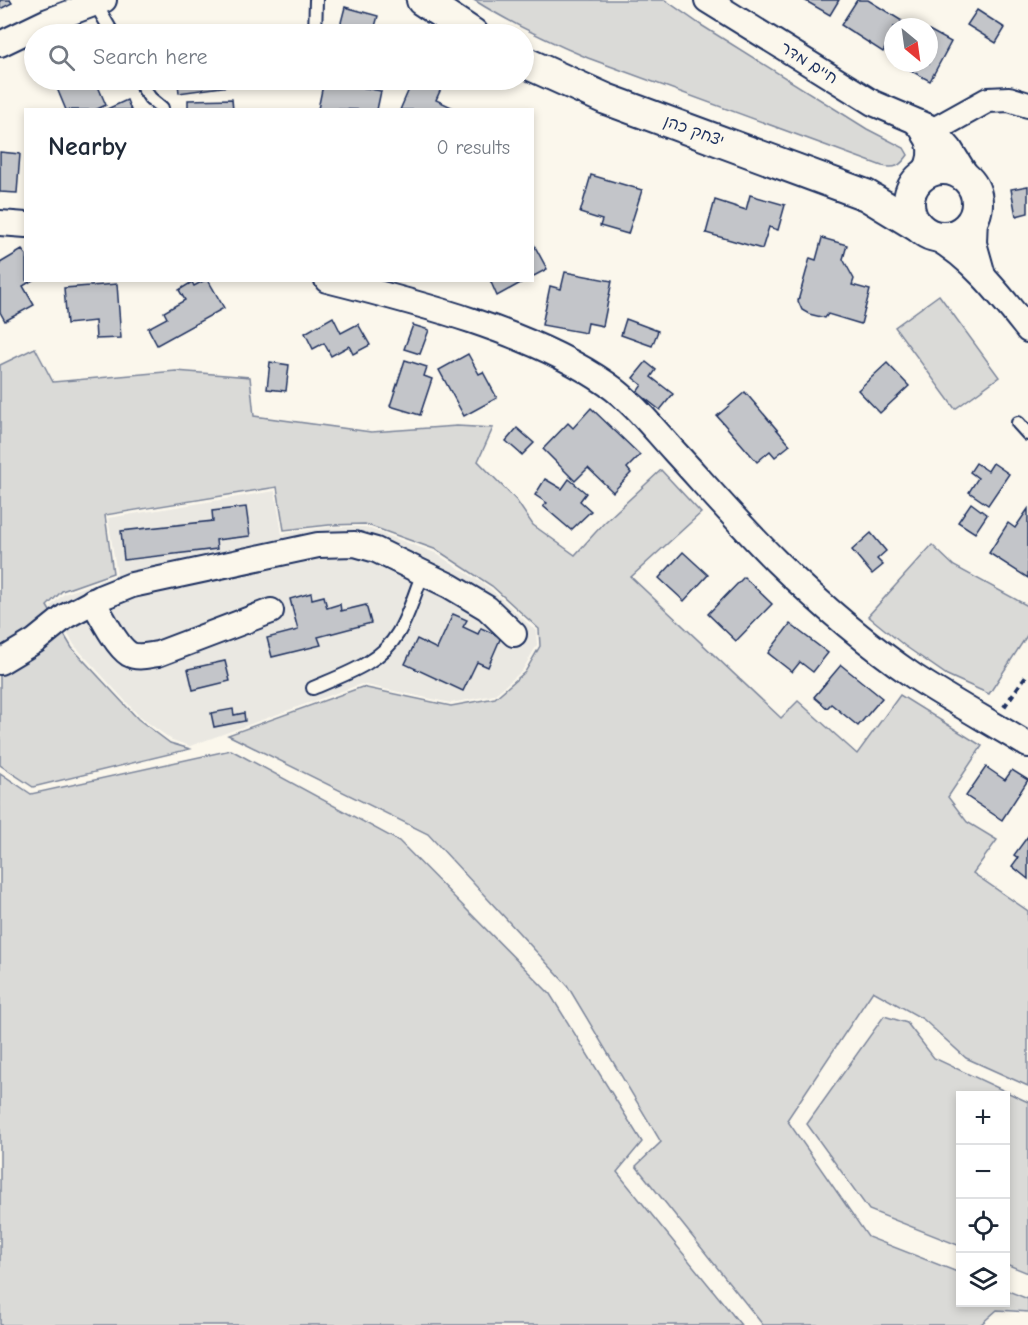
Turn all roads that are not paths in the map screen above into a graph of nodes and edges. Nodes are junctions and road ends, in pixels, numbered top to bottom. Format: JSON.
{"nodes":[{"id":1,"x":316,"y":0,"type":"edge"},
{"id":2,"x":422,"y":0,"type":"edge"},
{"id":3,"x":707,"y":0,"type":"edge"},
{"id":4,"x":100,"y":1,"type":"edge"},
{"id":5,"x":42,"y":24,"type":"edge"},
{"id":6,"x":109,"y":24,"type":"edge"},
{"id":7,"x":315,"y":24,"type":"edge"},
{"id":8,"x":458,"y":24,"type":"edge"},
{"id":9,"x":24,"y":32,"type":"edge"},
{"id":10,"x":0,"y":44,"type":"edge"},
{"id":11,"x":534,"y":67,"type":"edge"},
{"id":12,"x":145,"y":90,"type":"edge"},
{"id":13,"x":1028,"y":105,"type":"edge"},
{"id":14,"x":975,"y":106,"type":"junction"},
{"id":15,"x":162,"y":108,"type":"dead end"},
{"id":16,"x":924,"y":128,"type":"junction"},
{"id":17,"x":964,"y":172,"type":"junction"},
{"id":18,"x":918,"y":180,"type":"junction"},
{"id":19,"x":866,"y":195,"type":"junction"},
{"id":20,"x":975,"y":216,"type":"junction"},
{"id":21,"x":0,"y":223,"type":"edge"},
{"id":22,"x":24,"y":225,"type":"edge"},
{"id":23,"x":925,"y":231,"type":"junction"},
{"id":24,"x":985,"y":280,"type":"junction"},
{"id":25,"x":334,"y":282,"type":"edge"},
{"id":26,"x":1028,"y":330,"type":"edge"},
{"id":27,"x":1018,"y":423,"type":"dead end"},
{"id":28,"x":1028,"y":434,"type":"edge"},
{"id":29,"x":423,"y":573,"type":"junction"},
{"id":30,"x":93,"y":601,"type":"junction"},
{"id":31,"x":271,"y":611,"type":"dead end"},
{"id":32,"x":514,"y":634,"type":"dead end"},
{"id":33,"x":1,"y":662,"type":"edge"},
{"id":34,"x":313,"y":688,"type":"dead end"},
{"id":35,"x":1028,"y":745,"type":"edge"}],
"edges":[{"from":1,"to":7,"type":"lane"},
{"from":2,"to":8,"type":"street"},
{"from":3,"to":16,"type":"street","name":"חיים מדר"},
{"from":4,"to":5,"type":"street"},
{"from":4,"to":6,"type":"lane"},
{"from":9,"to":10,"type":"street"},
{"from":11,"to":19,"type":"street","name":"יצחק כהן"},
{"from":12,"to":15,"type":"lane"},
{"from":13,"to":14,"type":"street"},
{"from":14,"to":16,"type":"street"},
{"from":14,"to":17,"type":"street"},
{"from":16,"to":17,"type":"street","name":"חיים מדר"},
{"from":16,"to":18,"type":"street"},
{"from":17,"to":18,"type":"street"},
{"from":17,"to":20,"type":"street"},
{"from":18,"to":19,"type":"street","name":"יצחק כהן"},
{"from":18,"to":23,"type":"street"},
{"from":19,"to":23,"type":"street","name":"יצחק כהן"},
{"from":20,"to":23,"type":"street"},
{"from":20,"to":24,"type":"street","name":"יצחק כהן"},
{"from":21,"to":22,"type":"street"},
{"from":23,"to":24,"type":"street","name":"יצחק כהן"},
{"from":24,"to":26,"type":"street","name":"יצחק כהן"},
{"from":25,"to":35,"type":"street"},
{"from":27,"to":28,"type":"lane"},
{"from":29,"to":30,"type":"street"},
{"from":29,"to":32,"type":"street"},
{"from":29,"to":34,"type":"lane"},
{"from":30,"to":31,"type":"street"},
{"from":30,"to":33,"type":"street"}]}
